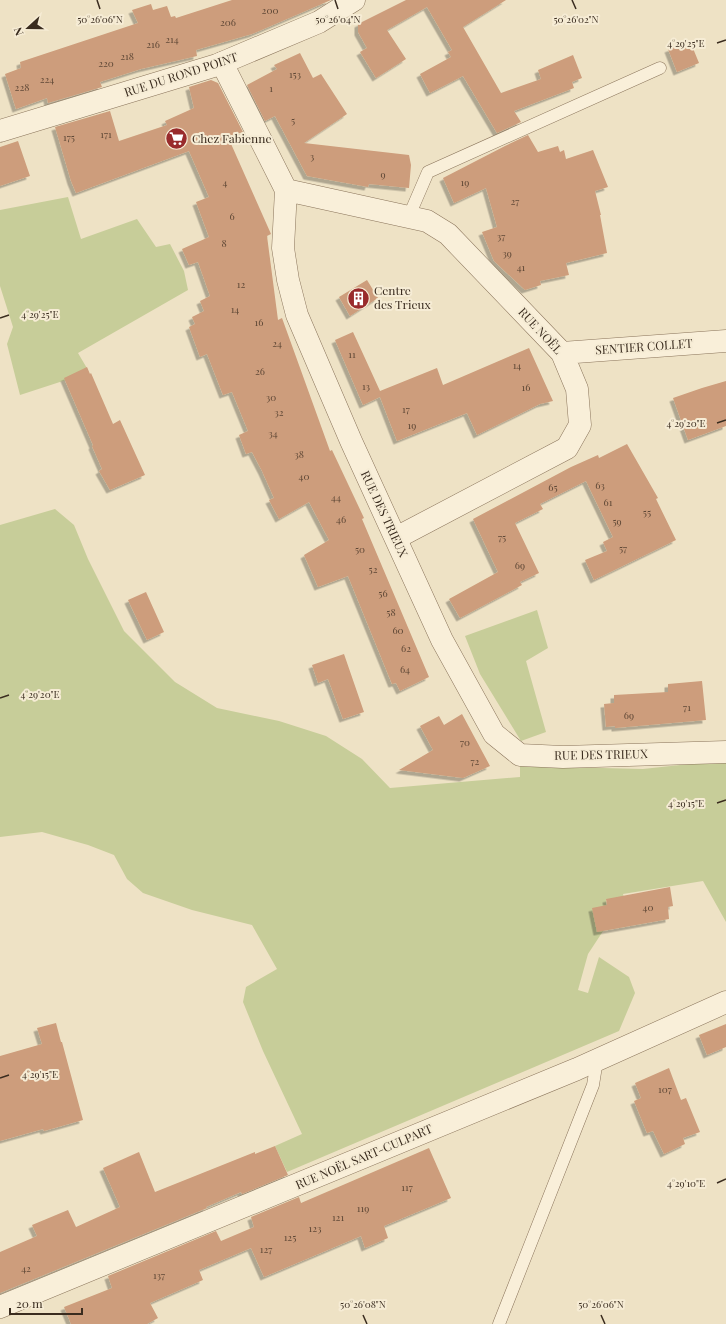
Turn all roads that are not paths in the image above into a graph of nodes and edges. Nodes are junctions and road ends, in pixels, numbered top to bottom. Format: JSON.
{"nodes":[{"id":1,"x":354,"y":0,"type":"edge"},
{"id":2,"x":222,"y":64,"type":"junction"},
{"id":3,"x":660,"y":68,"type":"dead end"},
{"id":4,"x":0,"y":131,"type":"edge"},
{"id":5,"x":286,"y":190,"type":"junction"},
{"id":6,"x":408,"y":216,"type":"junction"},
{"id":7,"x":726,"y":340,"type":"edge"},
{"id":8,"x":562,"y":353,"type":"junction"},
{"id":9,"x":396,"y":538,"type":"junction"},
{"id":10,"x":726,"y":752,"type":"edge"},
{"id":11,"x":726,"y":1002,"type":"edge"},
{"id":12,"x":597,"y":1060,"type":"junction"},
{"id":13,"x":0,"y":1307,"type":"edge"},
{"id":14,"x":499,"y":1324,"type":"edge"}],
"edges":[{"from":1,"to":2,"type":"street","name":"RUE DU ROND POINT"},
{"from":2,"to":4,"type":"street","name":"RUE DU ROND POINT"},
{"from":2,"to":5,"type":"street","name":"RUE DES TRIEUX"},
{"from":3,"to":6,"type":"lane"},
{"from":5,"to":6,"type":"street","name":"RUE NOËL"},
{"from":5,"to":9,"type":"street","name":"RUE DES TRIEUX"},
{"from":6,"to":8,"type":"street","name":"RUE NOËL"},
{"from":7,"to":8,"type":"street","name":"SENTIER COLLET"},
{"from":8,"to":9,"type":"street","name":"RUE NOËL"},
{"from":9,"to":10,"type":"street","name":"RUE DES TRIEUX"},
{"from":11,"to":12,"type":"street","name":"RUE NOËL SART-CULPART"},
{"from":12,"to":13,"type":"street","name":"RUE NOËL SART-CULPART"},
{"from":12,"to":14,"type":"lane"}]}
